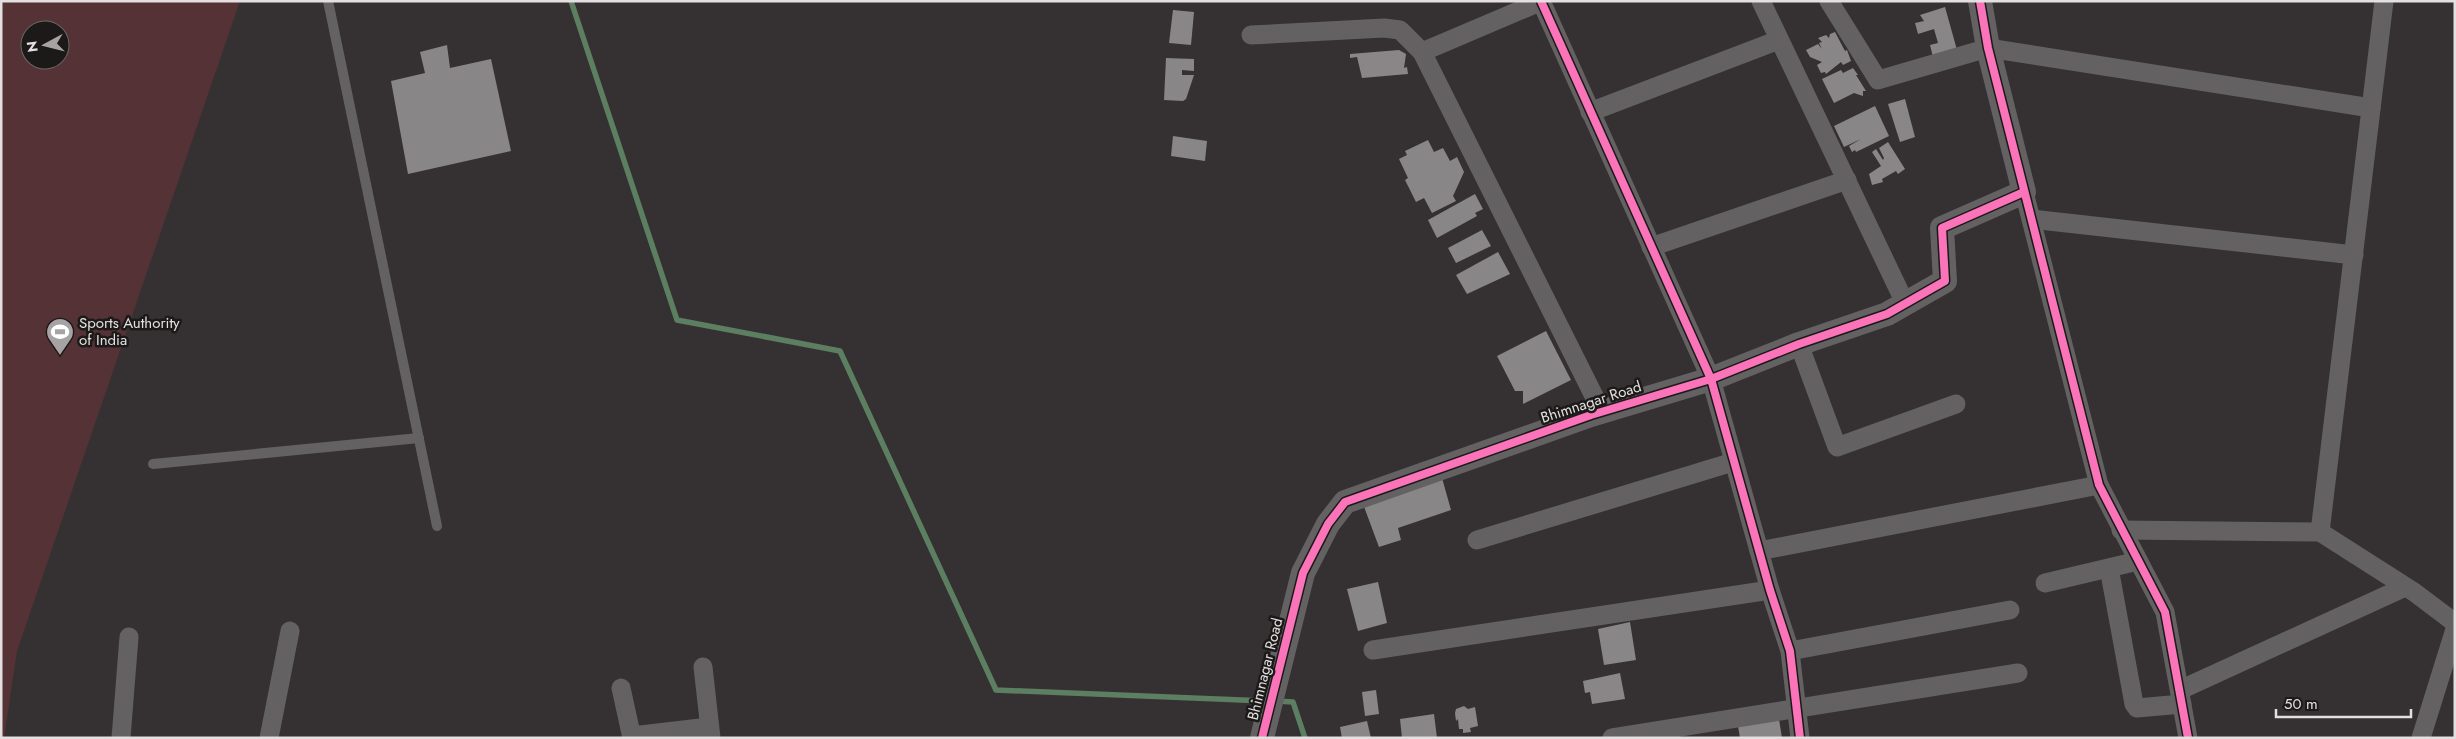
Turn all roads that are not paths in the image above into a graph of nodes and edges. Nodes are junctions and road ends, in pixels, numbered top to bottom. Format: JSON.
{"nodes":[{"id":1,"x":328,"y":1,"type":"edge"},
{"id":2,"x":1541,"y":1,"type":"edge"},
{"id":3,"x":1761,"y":1,"type":"edge"},
{"id":4,"x":1829,"y":1,"type":"edge"},
{"id":5,"x":1980,"y":1,"type":"edge"},
{"id":6,"x":2384,"y":1,"type":"edge"},
{"id":7,"x":1251,"y":35,"type":"dead end"},
{"id":8,"x":1780,"y":40,"type":"junction"},
{"id":9,"x":1988,"y":48,"type":"junction"},
{"id":10,"x":1422,"y":52,"type":"junction"},
{"id":11,"x":2371,"y":108,"type":"junction"},
{"id":12,"x":1590,"y":112,"type":"junction"},
{"id":13,"x":1847,"y":180,"type":"junction"},
{"id":14,"x":2024,"y":192,"type":"junction"},
{"id":15,"x":2030,"y":219,"type":"junction"},
{"id":16,"x":1651,"y":247,"type":"junction"},
{"id":17,"x":2354,"y":255,"type":"junction"},
{"id":18,"x":1905,"y":303,"type":"junction"},
{"id":19,"x":1799,"y":344,"type":"junction"},
{"id":20,"x":1711,"y":379,"type":"junction"},
{"id":21,"x":1956,"y":404,"type":"dead end"},
{"id":22,"x":1602,"y":412,"type":"junction"},
{"id":23,"x":419,"y":438,"type":"junction"},
{"id":24,"x":1734,"y":462,"type":"junction"},
{"id":25,"x":153,"y":464,"type":"dead end"},
{"id":26,"x":2099,"y":485,"type":"junction"},
{"id":27,"x":438,"y":526,"type":"dead end"},
{"id":28,"x":2121,"y":530,"type":"junction"},
{"id":29,"x":2320,"y":532,"type":"junction"},
{"id":30,"x":1477,"y":540,"type":"dead end"},
{"id":31,"x":1759,"y":551,"type":"junction"},
{"id":32,"x":2138,"y":562,"type":"junction"},
{"id":33,"x":2109,"y":568,"type":"junction"},
{"id":34,"x":2045,"y":583,"type":"dead end"},
{"id":35,"x":2405,"y":587,"type":"junction"},
{"id":36,"x":1770,"y":590,"type":"junction"},
{"id":37,"x":2010,"y":610,"type":"dead end"},
{"id":38,"x":2455,"y":623,"type":"edge"},
{"id":39,"x":2455,"y":629,"type":"edge"},
{"id":40,"x":290,"y":631,"type":"dead end"},
{"id":41,"x":129,"y":637,"type":"dead end"},
{"id":42,"x":1373,"y":650,"type":"dead end"},
{"id":43,"x":1790,"y":651,"type":"junction"},
{"id":44,"x":703,"y":667,"type":"dead end"},
{"id":45,"x":2018,"y":673,"type":"dead end"},
{"id":46,"x":621,"y":688,"type":"dead end"},
{"id":47,"x":2181,"y":697,"type":"junction"},
{"id":48,"x":1795,"y":708,"type":"junction"},
{"id":49,"x":710,"y":732,"type":"edge"},
{"id":50,"x":632,"y":737,"type":"edge"},
{"id":51,"x":121,"y":738,"type":"edge"},
{"id":52,"x":270,"y":738,"type":"edge"},
{"id":53,"x":1262,"y":738,"type":"edge"},
{"id":54,"x":1612,"y":738,"type":"edge"},
{"id":55,"x":1800,"y":738,"type":"edge"},
{"id":56,"x":2188,"y":738,"type":"edge"},
{"id":57,"x":2421,"y":738,"type":"edge"}],
"edges":[{"from":1,"to":23,"type":"lane"},
{"from":2,"to":10,"type":"street"},
{"from":2,"to":12,"type":"street"},
{"from":3,"to":8,"type":"street"},
{"from":4,"to":9,"type":"street"},
{"from":5,"to":9,"type":"street"},
{"from":6,"to":11,"type":"street"},
{"from":7,"to":10,"type":"street"},
{"from":8,"to":12,"type":"street"},
{"from":8,"to":13,"type":"street"},
{"from":9,"to":11,"type":"street"},
{"from":9,"to":14,"type":"street"},
{"from":10,"to":22,"type":"street"},
{"from":11,"to":17,"type":"street"},
{"from":12,"to":16,"type":"street"},
{"from":13,"to":16,"type":"street"},
{"from":13,"to":18,"type":"street"},
{"from":14,"to":15,"type":"street"},
{"from":14,"to":18,"type":"street","name":"Bhimnagar Road"},
{"from":15,"to":17,"type":"street"},
{"from":15,"to":26,"type":"street"},
{"from":16,"to":20,"type":"street"},
{"from":17,"to":29,"type":"street"},
{"from":18,"to":19,"type":"street","name":"Bhimnagar Road"},
{"from":19,"to":20,"type":"street","name":"Bhimnagar Road"},
{"from":19,"to":21,"type":"street"},
{"from":20,"to":22,"type":"street","name":"Bhimnagar Road"},
{"from":20,"to":24,"type":"street"},
{"from":22,"to":53,"type":"street","name":"Bhimnagar Road"},
{"from":23,"to":25,"type":"lane"},
{"from":23,"to":27,"type":"lane"},
{"from":24,"to":30,"type":"street"},
{"from":24,"to":31,"type":"street"},
{"from":26,"to":28,"type":"street"},
{"from":26,"to":31,"type":"street"},
{"from":28,"to":29,"type":"street"},
{"from":28,"to":32,"type":"street"},
{"from":29,"to":35,"type":"street"},
{"from":31,"to":36,"type":"street"},
{"from":32,"to":33,"type":"street"},
{"from":32,"to":47,"type":"street"},
{"from":33,"to":34,"type":"street"},
{"from":33,"to":47,"type":"street"},
{"from":35,"to":38,"type":"street"},
{"from":35,"to":47,"type":"street"},
{"from":36,"to":42,"type":"street"},
{"from":36,"to":43,"type":"street"},
{"from":37,"to":43,"type":"street"},
{"from":39,"to":57,"type":"street"},
{"from":40,"to":52,"type":"street"},
{"from":41,"to":51,"type":"street"},
{"from":43,"to":48,"type":"street"},
{"from":44,"to":49,"type":"street"},
{"from":45,"to":48,"type":"street"},
{"from":46,"to":50,"type":"street"},
{"from":47,"to":56,"type":"street"},
{"from":48,"to":54,"type":"street"},
{"from":48,"to":55,"type":"street"},
{"from":49,"to":50,"type":"street"}]}
